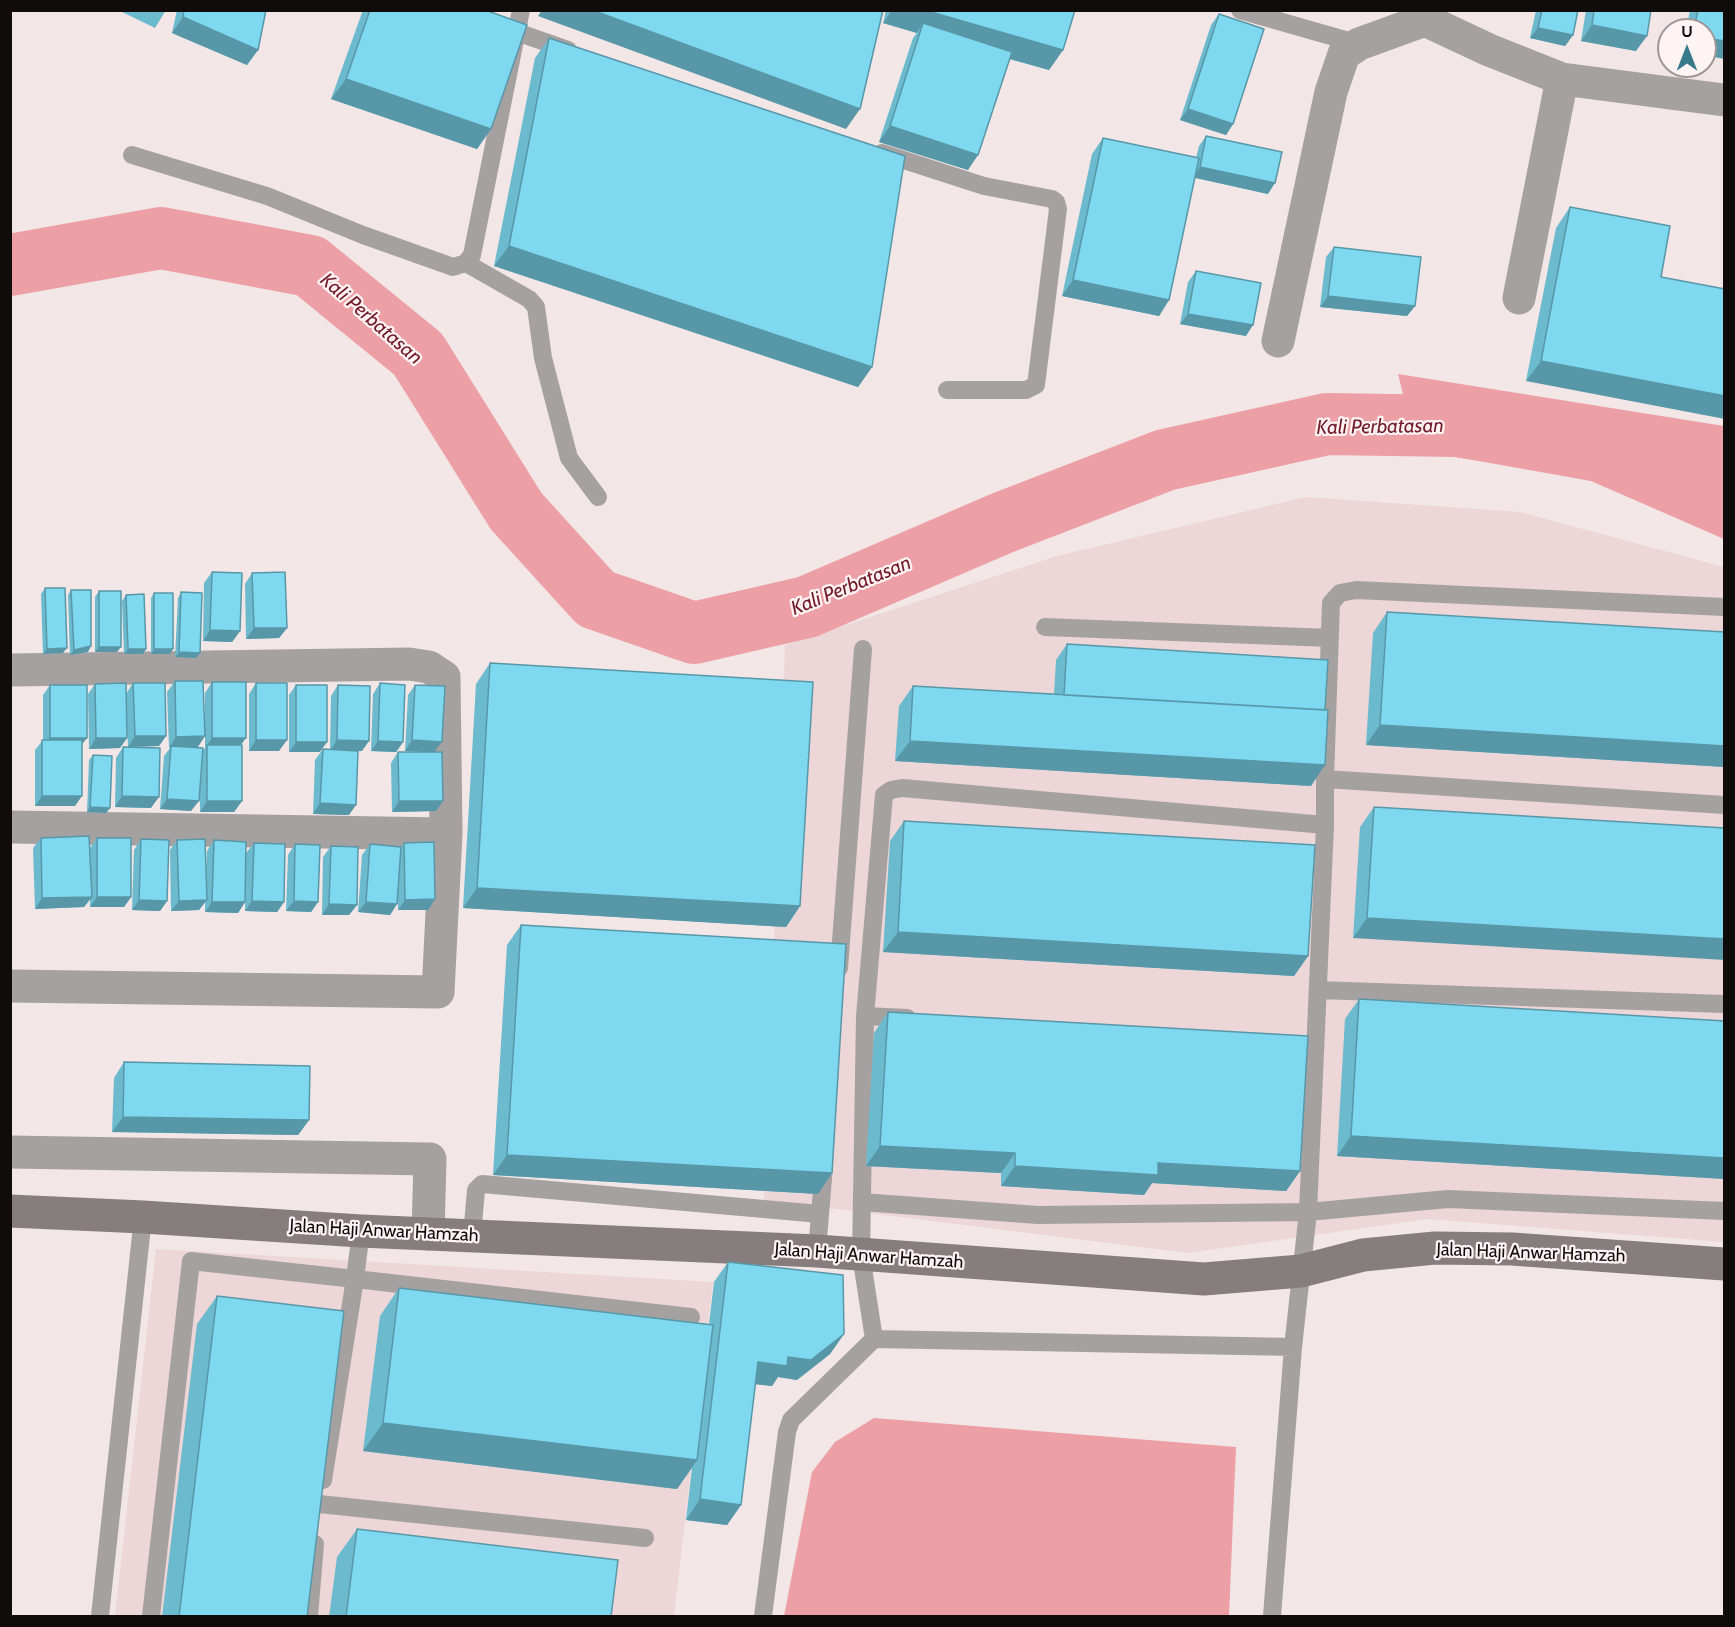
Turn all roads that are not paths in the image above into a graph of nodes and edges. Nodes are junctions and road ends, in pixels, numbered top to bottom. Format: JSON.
{"nodes":[{"id":1,"x":454,"y":10,"type":"edge"},
{"id":2,"x":521,"y":10,"type":"edge"},
{"id":3,"x":1240,"y":10,"type":"edge"},
{"id":4,"x":1426,"y":15,"type":"edge"},
{"id":5,"x":516,"y":33,"type":"junction"},
{"id":6,"x":1359,"y":44,"type":"junction"},
{"id":7,"x":583,"y":55,"type":"edge"},
{"id":8,"x":1562,"y":79,"type":"junction"},
{"id":9,"x":1725,"y":100,"type":"edge"},
{"id":10,"x":862,"y":146,"type":"edge"},
{"id":11,"x":132,"y":155,"type":"dead end"},
{"id":12,"x":460,"y":265,"type":"junction"},
{"id":13,"x":1519,"y":298,"type":"dead end"},
{"id":14,"x":1278,"y":341,"type":"dead end"},
{"id":15,"x":947,"y":390,"type":"dead end"},
{"id":16,"x":598,"y":497,"type":"dead end"},
{"id":17,"x":1725,"y":607,"type":"edge"},
{"id":18,"x":1045,"y":627,"type":"dead end"},
{"id":19,"x":1330,"y":638,"type":"junction"},
{"id":20,"x":863,"y":649,"type":"dead end"},
{"id":21,"x":10,"y":662,"type":"edge"},
{"id":22,"x":10,"y":670,"type":"edge"},
{"id":23,"x":1324,"y":779,"type":"junction"},
{"id":24,"x":1725,"y":805,"type":"edge"},
{"id":25,"x":1325,"y":825,"type":"junction"},
{"id":26,"x":10,"y":828,"type":"edge"},
{"id":27,"x":446,"y":834,"type":"junction"},
{"id":28,"x":10,"y":986,"type":"edge"},
{"id":29,"x":837,"y":990,"type":"edge"},
{"id":30,"x":1318,"y":990,"type":"junction"},
{"id":31,"x":1725,"y":1004,"type":"edge"},
{"id":32,"x":865,"y":1016,"type":"junction"},
{"id":33,"x":925,"y":1019,"type":"edge"},
{"id":34,"x":1293,"y":1040,"type":"edge"},
{"id":35,"x":1317,"y":1041,"type":"junction"},
{"id":36,"x":825,"y":1143,"type":"edge"},
{"id":37,"x":10,"y":1152,"type":"edge"},
{"id":38,"x":862,"y":1202,"type":"junction"},
{"id":39,"x":10,"y":1211,"type":"edge"},
{"id":40,"x":1725,"y":1211,"type":"edge"},
{"id":41,"x":1308,"y":1212,"type":"junction"},
{"id":42,"x":820,"y":1214,"type":"junction"},
{"id":43,"x":143,"y":1217,"type":"junction"},
{"id":44,"x":361,"y":1231,"type":"junction"},
{"id":45,"x":428,"y":1234,"type":"junction"},
{"id":46,"x":472,"y":1236,"type":"junction"},
{"id":47,"x":817,"y":1251,"type":"junction"},
{"id":48,"x":861,"y":1255,"type":"junction"},
{"id":49,"x":1725,"y":1264,"type":"edge"},
{"id":50,"x":1301,"y":1271,"type":"junction"},
{"id":51,"x":355,"y":1280,"type":"junction"},
{"id":52,"x":691,"y":1317,"type":"dead end"},
{"id":53,"x":874,"y":1338,"type":"junction"},
{"id":54,"x":1293,"y":1347,"type":"junction"},
{"id":55,"x":319,"y":1504,"type":"junction"},
{"id":56,"x":645,"y":1538,"type":"dead end"},
{"id":57,"x":100,"y":1617,"type":"edge"},
{"id":58,"x":151,"y":1617,"type":"edge"},
{"id":59,"x":309,"y":1617,"type":"edge"},
{"id":60,"x":763,"y":1617,"type":"edge"},
{"id":61,"x":1272,"y":1617,"type":"edge"}],
"edges":[{"from":1,"to":5,"type":"lane"},
{"from":2,"to":5,"type":"lane"},
{"from":3,"to":6,"type":"lane"},
{"from":4,"to":6,"type":"street"},
{"from":4,"to":8,"type":"street"},
{"from":5,"to":7,"type":"lane"},
{"from":5,"to":12,"type":"lane"},
{"from":6,"to":14,"type":"street"},
{"from":8,"to":9,"type":"street"},
{"from":8,"to":13,"type":"street"},
{"from":10,"to":15,"type":"lane"},
{"from":11,"to":12,"type":"lane"},
{"from":12,"to":16,"type":"lane"},
{"from":17,"to":19,"type":"lane"},
{"from":18,"to":19,"type":"lane"},
{"from":19,"to":23,"type":"lane"},
{"from":20,"to":29,"type":"lane"},
{"from":21,"to":22,"type":"street"},
{"from":22,"to":27,"type":"street"},
{"from":23,"to":24,"type":"lane"},
{"from":23,"to":25,"type":"lane"},
{"from":25,"to":30,"type":"lane"},
{"from":25,"to":32,"type":"lane"},
{"from":26,"to":27,"type":"street"},
{"from":27,"to":28,"type":"street"},
{"from":30,"to":31,"type":"lane"},
{"from":30,"to":35,"type":"lane"},
{"from":32,"to":33,"type":"lane"},
{"from":32,"to":38,"type":"lane"},
{"from":34,"to":35,"type":"lane"},
{"from":35,"to":41,"type":"lane"},
{"from":36,"to":42,"type":"lane"},
{"from":37,"to":45,"type":"street"},
{"from":38,"to":41,"type":"lane"},
{"from":38,"to":48,"type":"lane"},
{"from":39,"to":43,"type":"street","name":"Jalan Haji Anwar Hamzah"},
{"from":40,"to":41,"type":"lane"},
{"from":41,"to":50,"type":"lane"},
{"from":42,"to":46,"type":"lane"},
{"from":42,"to":47,"type":"lane"},
{"from":43,"to":44,"type":"street","name":"Jalan Haji Anwar Hamzah"},
{"from":43,"to":57,"type":"lane"},
{"from":44,"to":45,"type":"street","name":"Jalan Haji Anwar Hamzah"},
{"from":44,"to":51,"type":"lane"},
{"from":45,"to":46,"type":"street","name":"Jalan Haji Anwar Hamzah"},
{"from":46,"to":47,"type":"street","name":"Jalan Haji Anwar Hamzah"},
{"from":47,"to":48,"type":"street","name":"Jalan Haji Anwar Hamzah"},
{"from":48,"to":50,"type":"street","name":"Jalan Haji Anwar Hamzah"},
{"from":48,"to":53,"type":"lane"},
{"from":49,"to":50,"type":"street","name":"Jalan Haji Anwar Hamzah"},
{"from":50,"to":54,"type":"lane"},
{"from":51,"to":52,"type":"lane"},
{"from":51,"to":55,"type":"lane"},
{"from":51,"to":58,"type":"lane"},
{"from":53,"to":54,"type":"lane"},
{"from":53,"to":60,"type":"lane"},
{"from":54,"to":61,"type":"lane"},
{"from":55,"to":56,"type":"lane"},
{"from":55,"to":59,"type":"lane"}]}
